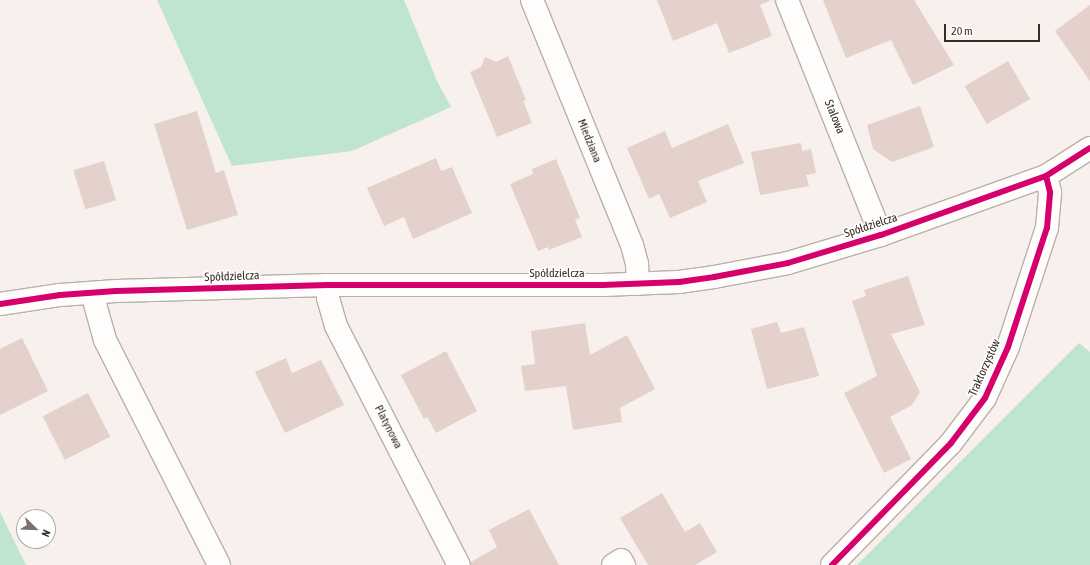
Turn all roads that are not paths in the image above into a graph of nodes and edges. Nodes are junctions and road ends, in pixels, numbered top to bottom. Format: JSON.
{"nodes":[{"id":1,"x":532,"y":0,"type":"edge"},
{"id":2,"x":787,"y":0,"type":"edge"},
{"id":3,"x":1090,"y":148,"type":"edge"},
{"id":4,"x":1046,"y":176,"type":"junction"},
{"id":5,"x":882,"y":235,"type":"junction"},
{"id":6,"x":638,"y":284,"type":"junction"},
{"id":7,"x":328,"y":285,"type":"junction"},
{"id":8,"x":92,"y":293,"type":"junction"},
{"id":9,"x":0,"y":304,"type":"edge"},
{"id":10,"x":219,"y":565,"type":"edge"},
{"id":11,"x":459,"y":565,"type":"edge"},
{"id":12,"x":613,"y":565,"type":"edge"},
{"id":13,"x":624,"y":565,"type":"edge"},
{"id":14,"x":832,"y":565,"type":"edge"}],
"edges":[{"from":1,"to":6,"type":"street","name":"Miedziana"},
{"from":2,"to":5,"type":"street","name":"Stalowa"},
{"from":3,"to":4,"type":"street","name":"Spółdzielcza"},
{"from":4,"to":5,"type":"street","name":"Spółdzielcza"},
{"from":4,"to":14,"type":"street","name":"Traktorzystów"},
{"from":5,"to":6,"type":"street","name":"Spółdzielcza"},
{"from":6,"to":7,"type":"street","name":"Spółdzielcza"},
{"from":7,"to":8,"type":"street","name":"Spółdzielcza"},
{"from":7,"to":11,"type":"street","name":"Platynowa"},
{"from":8,"to":9,"type":"street","name":"Spółdzielcza"},
{"from":8,"to":10,"type":"street"},
{"from":12,"to":13,"type":"street"}]}
